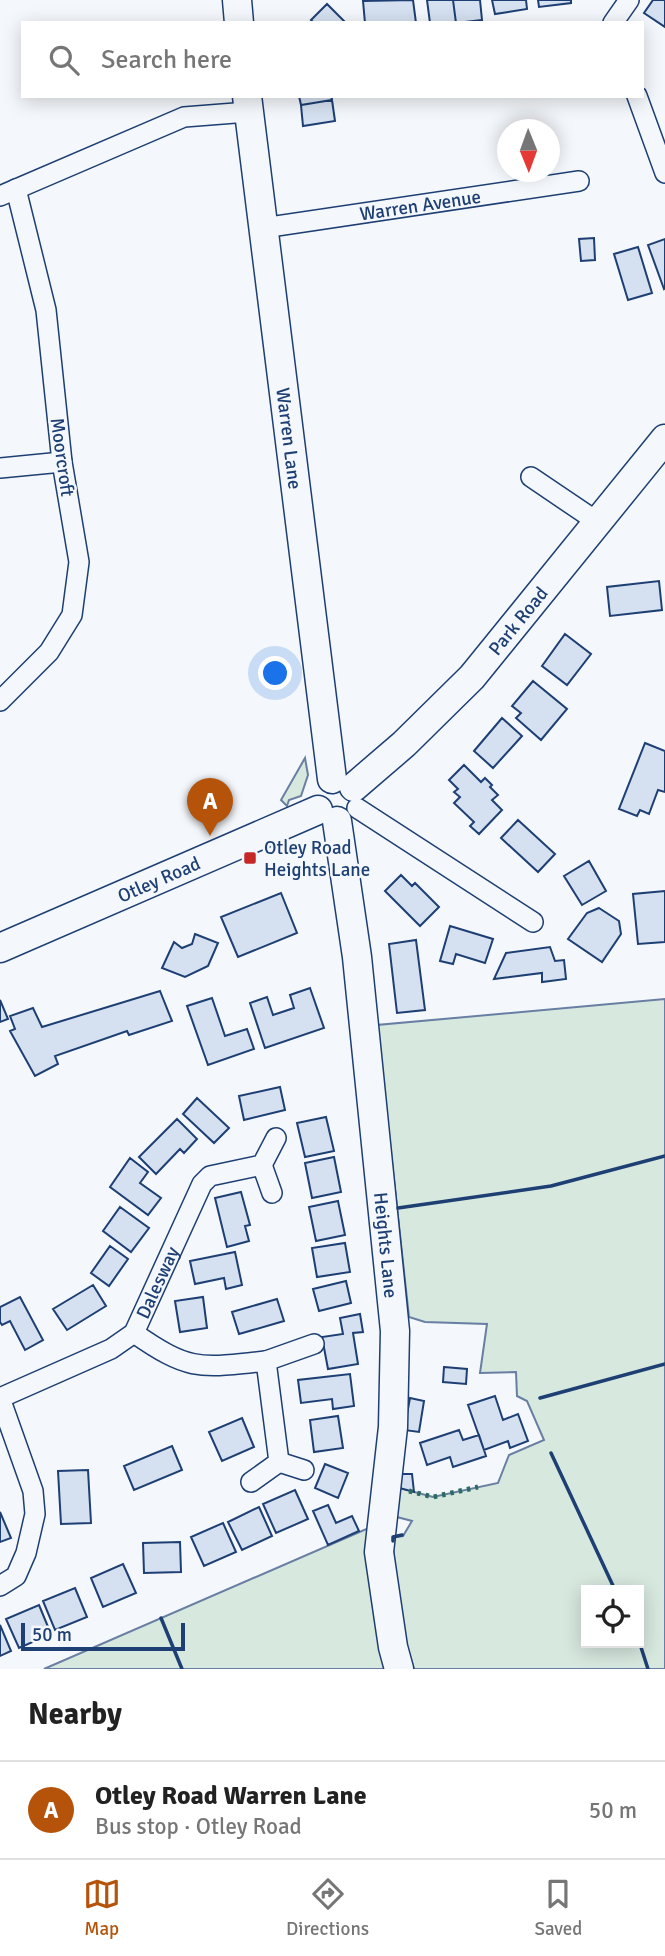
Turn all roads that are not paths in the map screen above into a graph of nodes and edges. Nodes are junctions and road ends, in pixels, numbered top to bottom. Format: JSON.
{"nodes":[{"id":1,"x":237,"y":0,"type":"edge"},
{"id":2,"x":629,"y":0,"type":"edge"},
{"id":3,"x":239,"y":21,"type":"edge"},
{"id":4,"x":614,"y":21,"type":"edge"},
{"id":5,"x":638,"y":98,"type":"edge"},
{"id":6,"x":248,"y":104,"type":"edge"},
{"id":7,"x":665,"y":173,"type":"edge"},
{"id":8,"x":579,"y":181,"type":"dead end"},
{"id":9,"x":8,"y":192,"type":"edge"},
{"id":10,"x":263,"y":228,"type":"junction"},
{"id":11,"x":665,"y":439,"type":"edge"},
{"id":12,"x":62,"y":463,"type":"junction"},
{"id":13,"x":0,"y":468,"type":"edge"},
{"id":14,"x":531,"y":477,"type":"dead end"},
{"id":15,"x":599,"y":523,"type":"junction"},
{"id":16,"x":0,"y":701,"type":"edge"},
{"id":17,"x":339,"y":801,"type":"junction"},
{"id":18,"x":533,"y":922,"type":"dead end"},
{"id":19,"x":0,"y":948,"type":"edge"},
{"id":20,"x":276,"y":1138,"type":"dead end"},
{"id":21,"x":262,"y":1165,"type":"junction"},
{"id":22,"x":272,"y":1193,"type":"dead end"},
{"id":23,"x":134,"y":1333,"type":"junction"},
{"id":24,"x":314,"y":1344,"type":"dead end"},
{"id":25,"x":266,"y":1361,"type":"junction"},
{"id":26,"x":0,"y":1398,"type":"edge"},
{"id":27,"x":279,"y":1461,"type":"junction"},
{"id":28,"x":304,"y":1470,"type":"dead end"},
{"id":29,"x":251,"y":1482,"type":"dead end"},
{"id":30,"x":0,"y":1586,"type":"edge"},
{"id":31,"x":399,"y":1669,"type":"edge"}],
"edges":[{"from":1,"to":3,"type":"street"},
{"from":2,"to":4,"type":"street"},
{"from":5,"to":7,"type":"street"},
{"from":6,"to":9,"type":"street"},
{"from":6,"to":10,"type":"street","name":"Warren Lane"},
{"from":8,"to":10,"type":"street","name":"Warren Avenue"},
{"from":9,"to":12,"type":"street","name":"Moorcroft"},
{"from":10,"to":17,"type":"street","name":"Warren Lane"},
{"from":11,"to":15,"type":"street","name":"Park Road"},
{"from":12,"to":13,"type":"street"},
{"from":12,"to":16,"type":"street","name":"Moorcroft"},
{"from":14,"to":15,"type":"street"},
{"from":15,"to":17,"type":"street","name":"Park Road"},
{"from":17,"to":18,"type":"street"},
{"from":17,"to":19,"type":"street","name":"Otley Road"},
{"from":17,"to":31,"type":"street","name":"Heights Lane"},
{"from":20,"to":21,"type":"street"},
{"from":21,"to":22,"type":"street"},
{"from":21,"to":23,"type":"street","name":"Dalesway"},
{"from":23,"to":25,"type":"street"},
{"from":23,"to":26,"type":"street","name":"Dalesway"},
{"from":24,"to":25,"type":"street"},
{"from":25,"to":27,"type":"street"},
{"from":26,"to":30,"type":"street"},
{"from":27,"to":28,"type":"street"},
{"from":27,"to":29,"type":"street"}]}
